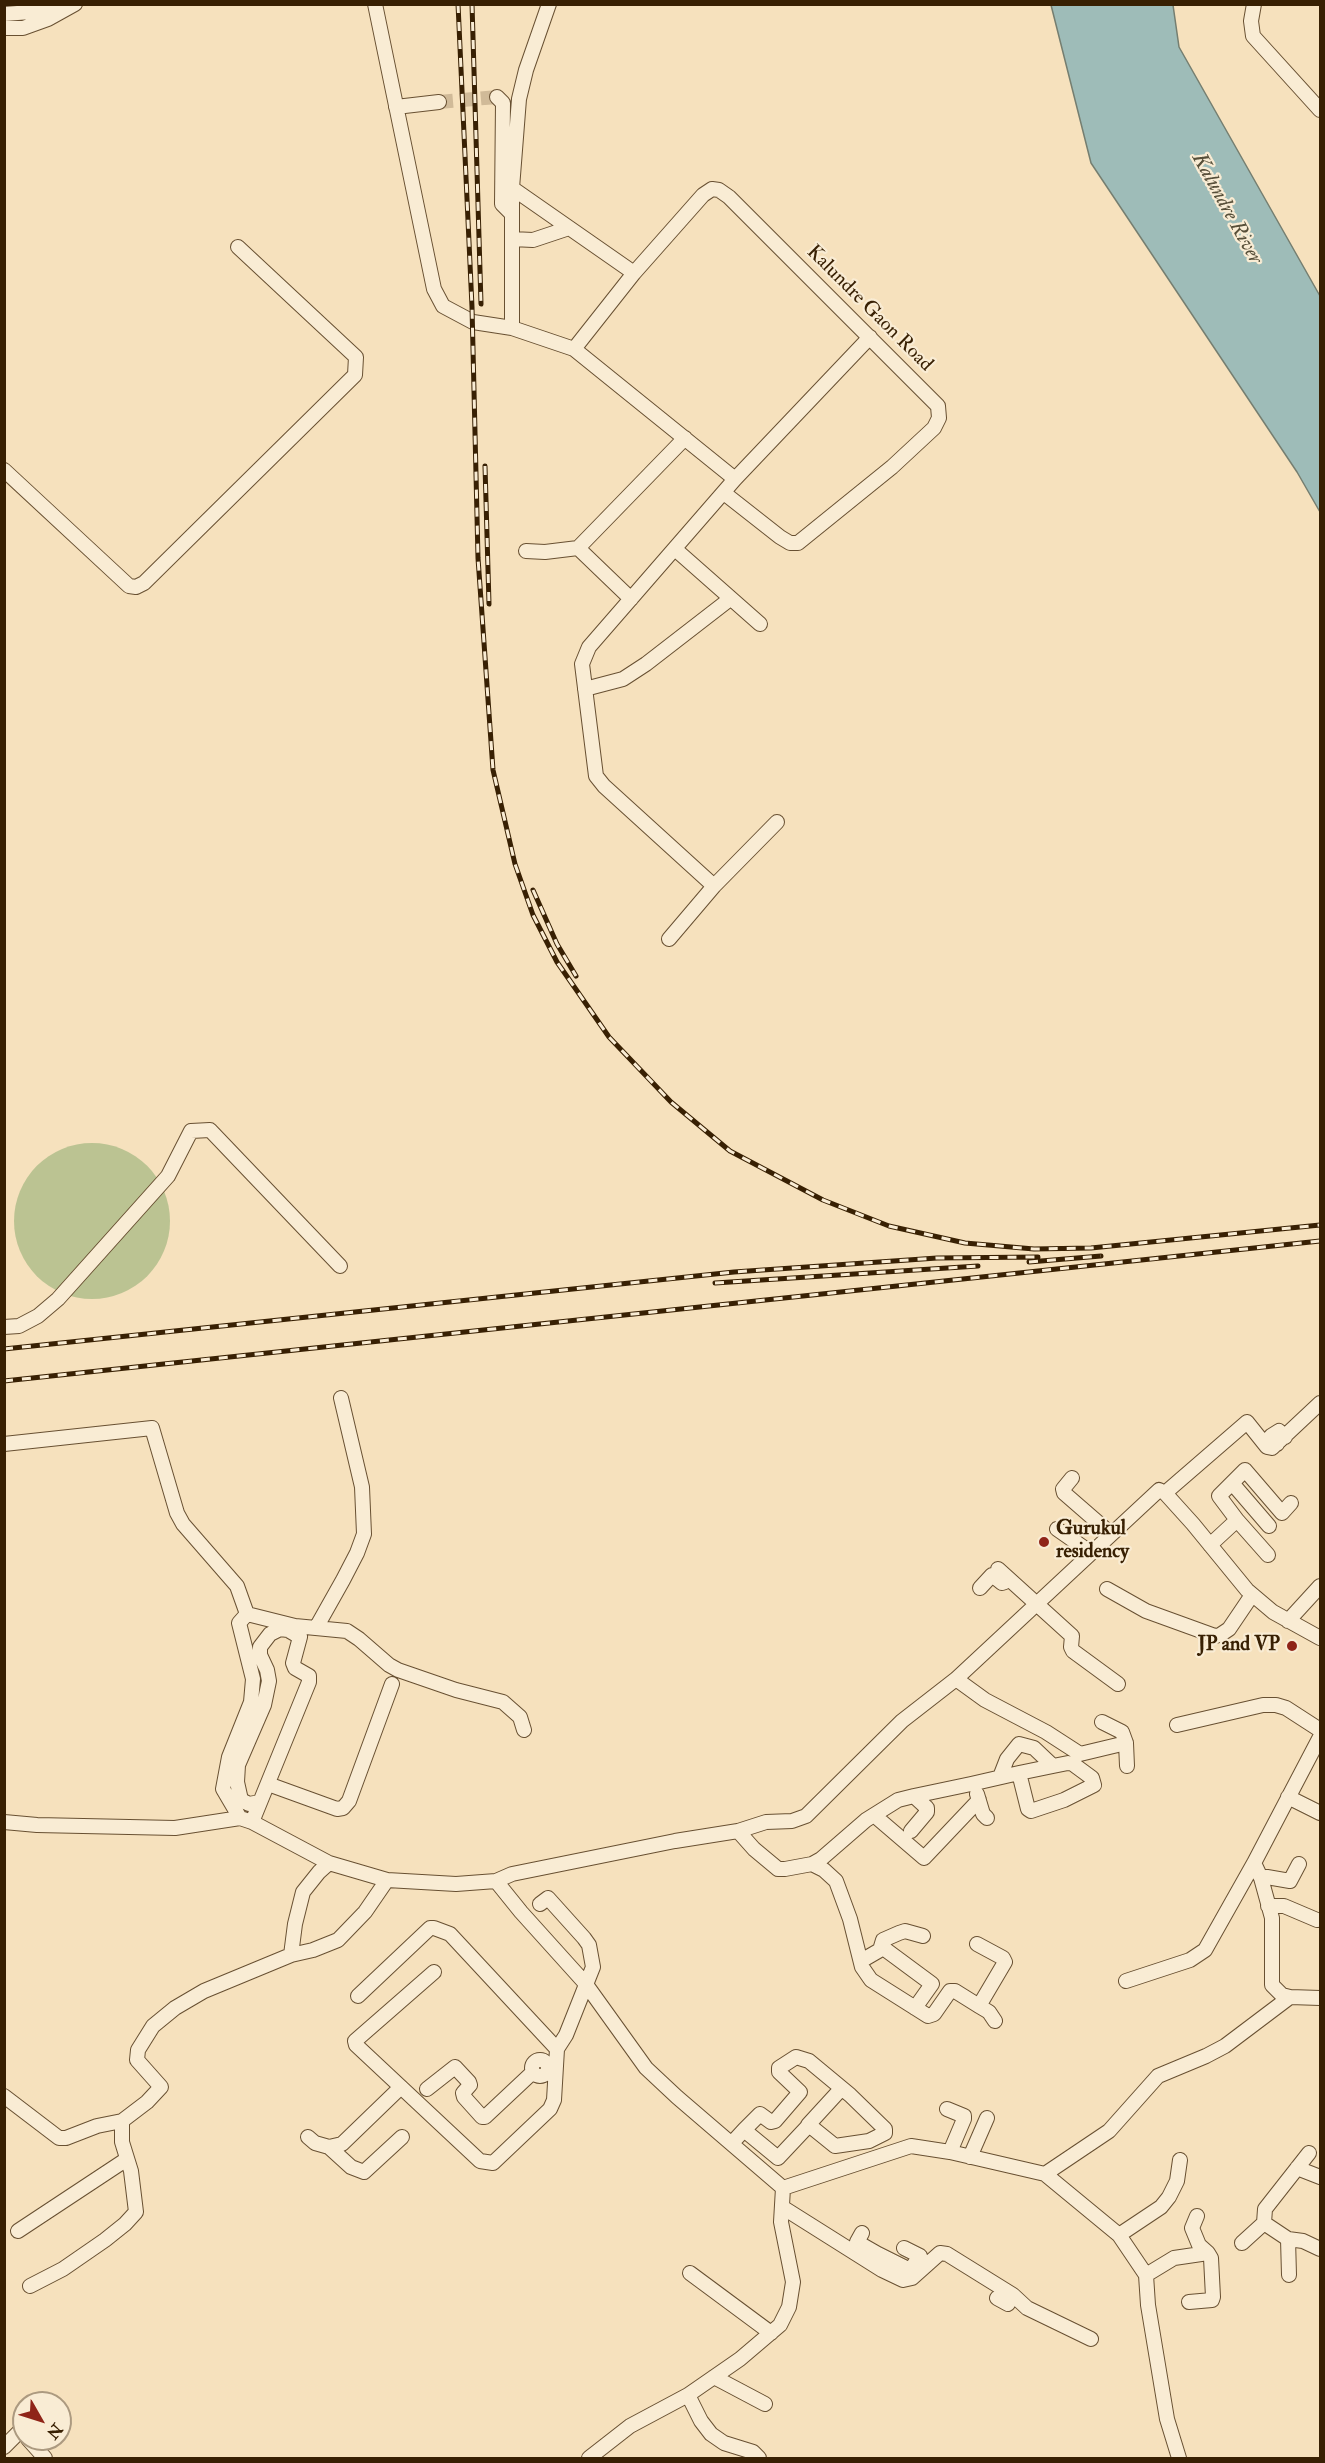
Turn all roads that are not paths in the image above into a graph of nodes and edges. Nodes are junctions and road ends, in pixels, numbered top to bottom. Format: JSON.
{"nodes":[{"id":1,"x":50,"y":4,"type":"edge"},
{"id":2,"x":75,"y":4,"type":"edge"},
{"id":3,"x":375,"y":4,"type":"edge"},
{"id":4,"x":549,"y":4,"type":"edge"},
{"id":5,"x":1254,"y":4,"type":"edge"},
{"id":6,"x":4,"y":14,"type":"edge"},
{"id":7,"x":4,"y":28,"type":"edge"},
{"id":8,"x":497,"y":97,"type":"dead end"},
{"id":9,"x":439,"y":102,"type":"tunnel mouth"},
{"id":10,"x":396,"y":107,"type":"junction"},
{"id":11,"x":1320,"y":110,"type":"edge"},
{"id":12,"x":512,"y":188,"type":"junction"},
{"id":13,"x":512,"y":214,"type":"junction"},
{"id":14,"x":569,"y":228,"type":"junction"},
{"id":15,"x":512,"y":239,"type":"junction"},
{"id":16,"x":238,"y":247,"type":"dead end"},
{"id":17,"x":634,"y":273,"type":"junction"},
{"id":18,"x":512,"y":328,"type":"junction"},
{"id":19,"x":870,"y":337,"type":"junction"},
{"id":20,"x":574,"y":349,"type":"junction"},
{"id":21,"x":685,"y":438,"type":"junction"},
{"id":22,"x":4,"y":470,"type":"edge"},
{"id":23,"x":735,"y":479,"type":"junction"},
{"id":24,"x":724,"y":493,"type":"junction"},
{"id":25,"x":578,"y":548,"type":"junction"},
{"id":26,"x":675,"y":549,"type":"junction"},
{"id":27,"x":526,"y":551,"type":"dead end"},
{"id":28,"x":631,"y":599,"type":"junction"},
{"id":29,"x":730,"y":599,"type":"junction"},
{"id":30,"x":760,"y":624,"type":"dead end"},
{"id":31,"x":585,"y":689,"type":"junction"},
{"id":32,"x":777,"y":822,"type":"dead end"},
{"id":33,"x":714,"y":886,"type":"junction"},
{"id":34,"x":669,"y":939,"type":"dead end"},
{"id":35,"x":340,"y":1266,"type":"dead end"},
{"id":36,"x":4,"y":1327,"type":"edge"},
{"id":37,"x":341,"y":1398,"type":"dead end"},
{"id":38,"x":1312,"y":1411,"type":"edge"},
{"id":39,"x":4,"y":1444,"type":"edge"},
{"id":40,"x":1072,"y":1478,"type":"dead end"},
{"id":41,"x":1232,"y":1483,"type":"junction"},
{"id":42,"x":1165,"y":1493,"type":"junction"},
{"id":43,"x":1237,"y":1520,"type":"junction"},
{"id":44,"x":1269,"y":1526,"type":"junction"},
{"id":45,"x":1057,"y":1529,"type":"dead end"},
{"id":46,"x":1110,"y":1533,"type":"junction"},
{"id":47,"x":1255,"y":1540,"type":"junction"},
{"id":48,"x":1210,"y":1545,"type":"junction"},
{"id":49,"x":1090,"y":1552,"type":"junction"},
{"id":50,"x":1268,"y":1555,"type":"dead end"},
{"id":51,"x":1320,"y":1586,"type":"edge"},
{"id":52,"x":980,"y":1588,"type":"dead end"},
{"id":53,"x":1107,"y":1589,"type":"dead end"},
{"id":54,"x":1252,"y":1595,"type":"junction"},
{"id":55,"x":1035,"y":1603,"type":"junction"},
{"id":56,"x":247,"y":1614,"type":"junction"},
{"id":57,"x":1288,"y":1621,"type":"junction"},
{"id":58,"x":316,"y":1628,"type":"junction"},
{"id":59,"x":1320,"y":1638,"type":"edge"},
{"id":60,"x":956,"y":1679,"type":"junction"},
{"id":61,"x":392,"y":1684,"type":"dead end"},
{"id":62,"x":1118,"y":1684,"type":"dead end"},
{"id":63,"x":1102,"y":1722,"type":"dead end"},
{"id":64,"x":1177,"y":1725,"type":"dead end"},
{"id":65,"x":524,"y":1730,"type":"dead end"},
{"id":66,"x":1320,"y":1737,"type":"edge"},
{"id":67,"x":1126,"y":1743,"type":"junction"},
{"id":68,"x":1080,"y":1754,"type":"junction"},
{"id":69,"x":1053,"y":1766,"type":"junction"},
{"id":70,"x":1127,"y":1766,"type":"dead end"},
{"id":71,"x":1019,"y":1773,"type":"junction"},
{"id":72,"x":1094,"y":1773,"type":"dead end"},
{"id":73,"x":1000,"y":1777,"type":"junction"},
{"id":74,"x":974,"y":1783,"type":"junction"},
{"id":75,"x":268,"y":1784,"type":"junction"},
{"id":76,"x":914,"y":1796,"type":"junction"},
{"id":77,"x":1288,"y":1797,"type":"junction"},
{"id":78,"x":979,"y":1800,"type":"junction"},
{"id":79,"x":260,"y":1802,"type":"junction"},
{"id":80,"x":1320,"y":1813,"type":"edge"},
{"id":81,"x":875,"y":1816,"type":"junction"},
{"id":82,"x":987,"y":1818,"type":"dead end"},
{"id":83,"x":246,"y":1820,"type":"junction"},
{"id":84,"x":4,"y":1822,"type":"edge"},
{"id":85,"x":738,"y":1831,"type":"junction"},
{"id":86,"x":911,"y":1832,"type":"dead end"},
{"id":87,"x":329,"y":1863,"type":"junction"},
{"id":88,"x":1254,"y":1863,"type":"junction"},
{"id":89,"x":812,"y":1864,"type":"junction"},
{"id":90,"x":1299,"y":1864,"type":"dead end"},
{"id":91,"x":1261,"y":1878,"type":"junction"},
{"id":92,"x":387,"y":1880,"type":"junction"},
{"id":93,"x":496,"y":1881,"type":"junction"},
{"id":94,"x":540,"y":1904,"type":"dead end"},
{"id":95,"x":1268,"y":1906,"type":"junction"},
{"id":96,"x":1317,"y":1920,"type":"dead end"},
{"id":97,"x":923,"y":1936,"type":"dead end"},
{"id":98,"x":977,"y":1944,"type":"dead end"},
{"id":99,"x":882,"y":1947,"type":"junction"},
{"id":100,"x":291,"y":1955,"type":"junction"},
{"id":101,"x":861,"y":1961,"type":"junction"},
{"id":102,"x":434,"y":1972,"type":"dead end"},
{"id":103,"x":1126,"y":1981,"type":"dead end"},
{"id":104,"x":585,"y":1983,"type":"junction"},
{"id":105,"x":358,"y":1996,"type":"dead end"},
{"id":106,"x":1290,"y":1997,"type":"junction"},
{"id":107,"x":1320,"y":1998,"type":"edge"},
{"id":108,"x":979,"y":2006,"type":"junction"},
{"id":109,"x":915,"y":2008,"type":"junction"},
{"id":110,"x":995,"y":2020,"type":"dead end"},
{"id":111,"x":553,"y":2056,"type":"junction"},
{"id":112,"x":401,"y":2087,"type":"junction"},
{"id":113,"x":427,"y":2089,"type":"dead end"},
{"id":114,"x":841,"y":2089,"type":"junction"},
{"id":115,"x":4,"y":2096,"type":"edge"},
{"id":116,"x":947,"y":2109,"type":"dead end"},
{"id":117,"x":987,"y":2118,"type":"dead end"},
{"id":118,"x":122,"y":2121,"type":"junction"},
{"id":119,"x":808,"y":2125,"type":"junction"},
{"id":120,"x":744,"y":2130,"type":"junction"},
{"id":121,"x":308,"y":2137,"type":"dead end"},
{"id":122,"x":402,"y":2137,"type":"dead end"},
{"id":123,"x":732,"y":2143,"type":"junction"},
{"id":124,"x":329,"y":2147,"type":"junction"},
{"id":125,"x":952,"y":2147,"type":"junction"},
{"id":126,"x":972,"y":2153,"type":"junction"},
{"id":127,"x":1309,"y":2153,"type":"dead end"},
{"id":128,"x":778,"y":2158,"type":"junction"},
{"id":129,"x":127,"y":2159,"type":"junction"},
{"id":130,"x":1180,"y":2160,"type":"dead end"},
{"id":131,"x":1297,"y":2168,"type":"junction"},
{"id":132,"x":765,"y":2172,"type":"junction"},
{"id":133,"x":1045,"y":2174,"type":"junction"},
{"id":134,"x":1320,"y":2177,"type":"edge"},
{"id":135,"x":783,"y":2188,"type":"junction"},
{"id":136,"x":782,"y":2207,"type":"junction"},
{"id":137,"x":1197,"y":2216,"type":"dead end"},
{"id":138,"x":1264,"y":2223,"type":"junction"},
{"id":139,"x":18,"y":2231,"type":"dead end"},
{"id":140,"x":862,"y":2234,"type":"dead end"},
{"id":141,"x":1119,"y":2235,"type":"junction"},
{"id":142,"x":1297,"y":2237,"type":"junction"},
{"id":143,"x":1242,"y":2243,"type":"dead end"},
{"id":144,"x":1320,"y":2249,"type":"edge"},
{"id":145,"x":1208,"y":2253,"type":"junction"},
{"id":146,"x":889,"y":2261,"type":"junction"},
{"id":147,"x":690,"y":2273,"type":"dead end"},
{"id":148,"x":1146,"y":2275,"type":"junction"},
{"id":149,"x":1289,"y":2276,"type":"dead end"},
{"id":150,"x":30,"y":2286,"type":"dead end"},
{"id":151,"x":1189,"y":2302,"type":"dead end"},
{"id":152,"x":771,"y":2333,"type":"junction"},
{"id":153,"x":1091,"y":2339,"type":"dead end"},
{"id":154,"x":714,"y":2377,"type":"junction"},
{"id":155,"x":688,"y":2395,"type":"junction"},
{"id":156,"x":765,"y":2404,"type":"dead end"},
{"id":157,"x":589,"y":2458,"type":"edge"},
{"id":158,"x":759,"y":2458,"type":"edge"},
{"id":159,"x":1179,"y":2458,"type":"edge"}],
"edges":[{"from":1,"to":6,"type":"street"},
{"from":2,"to":7,"type":"street"},
{"from":3,"to":10,"type":"street"},
{"from":4,"to":12,"type":"street"},
{"from":5,"to":11,"type":"street"},
{"from":8,"to":13,"type":"street"},
{"from":9,"to":10,"type":"street"},
{"from":10,"to":18,"type":"street"},
{"from":12,"to":13,"type":"street"},
{"from":12,"to":14,"type":"street"},
{"from":13,"to":15,"type":"street"},
{"from":14,"to":15,"type":"street"},
{"from":14,"to":17,"type":"street"},
{"from":15,"to":18,"type":"street"},
{"from":16,"to":22,"type":"street"},
{"from":17,"to":19,"type":"street","name":"Kalundre Gaon Road"},
{"from":17,"to":20,"type":"street","name":"Kalundre Gaon Road"},
{"from":18,"to":20,"type":"street"},
{"from":19,"to":23,"type":"street"},
{"from":19,"to":24,"type":"street","name":"Kalundre Gaon Road"},
{"from":20,"to":21,"type":"street"},
{"from":21,"to":23,"type":"street"},
{"from":21,"to":25,"type":"street"},
{"from":23,"to":24,"type":"street"},
{"from":24,"to":26,"type":"street"},
{"from":25,"to":27,"type":"street"},
{"from":25,"to":28,"type":"street"},
{"from":26,"to":28,"type":"street"},
{"from":26,"to":29,"type":"street"},
{"from":28,"to":31,"type":"street"},
{"from":29,"to":30,"type":"street"},
{"from":29,"to":31,"type":"street"},
{"from":31,"to":33,"type":"street"},
{"from":32,"to":33,"type":"street"},
{"from":33,"to":34,"type":"street"},
{"from":35,"to":36,"type":"street"},
{"from":37,"to":58,"type":"street"},
{"from":38,"to":42,"type":"street"},
{"from":39,"to":56,"type":"street"},
{"from":40,"to":46,"type":"street"},
{"from":41,"to":43,"type":"street"},
{"from":41,"to":44,"type":"street"},
{"from":41,"to":44,"type":"street"},
{"from":42,"to":46,"type":"street"},
{"from":42,"to":48,"type":"street"},
{"from":43,"to":47,"type":"street"},
{"from":43,"to":48,"type":"street"},
{"from":44,"to":47,"type":"street"},
{"from":45,"to":49,"type":"street"},
{"from":46,"to":49,"type":"street"},
{"from":47,"to":50,"type":"street"},
{"from":48,"to":54,"type":"street"},
{"from":49,"to":55,"type":"street"},
{"from":51,"to":57,"type":"street"},
{"from":52,"to":55,"type":"street"},
{"from":53,"to":54,"type":"street"},
{"from":54,"to":57,"type":"street"},
{"from":55,"to":60,"type":"street"},
{"from":55,"to":62,"type":"street"},
{"from":56,"to":58,"type":"street"},
{"from":56,"to":83,"type":"street"},
{"from":57,"to":59,"type":"street"},
{"from":58,"to":65,"type":"street"},
{"from":60,"to":68,"type":"street"},
{"from":60,"to":85,"type":"street"},
{"from":61,"to":75,"type":"street"},
{"from":63,"to":67,"type":"street"},
{"from":64,"to":66,"type":"street"},
{"from":66,"to":77,"type":"street"},
{"from":67,"to":68,"type":"street"},
{"from":67,"to":70,"type":"street"},
{"from":68,"to":72,"type":"street"},
{"from":69,"to":71,"type":"street"},
{"from":69,"to":71,"type":"street"},
{"from":69,"to":73,"type":"street"},
{"from":71,"to":73,"type":"street"},
{"from":73,"to":74,"type":"street"},
{"from":74,"to":76,"type":"street"},
{"from":74,"to":78,"type":"street"},
{"from":75,"to":79,"type":"street"},
{"from":75,"to":79,"type":"street"},
{"from":76,"to":81,"type":"street"},
{"from":76,"to":86,"type":"street"},
{"from":77,"to":80,"type":"street"},
{"from":77,"to":88,"type":"street"},
{"from":78,"to":81,"type":"street"},
{"from":78,"to":82,"type":"street"},
{"from":79,"to":83,"type":"street"},
{"from":81,"to":89,"type":"street"},
{"from":83,"to":84,"type":"street"},
{"from":83,"to":87,"type":"street"},
{"from":85,"to":89,"type":"street"},
{"from":85,"to":93,"type":"street"},
{"from":87,"to":92,"type":"street"},
{"from":87,"to":100,"type":"street"},
{"from":88,"to":91,"type":"street"},
{"from":88,"to":103,"type":"street"},
{"from":89,"to":101,"type":"street"},
{"from":90,"to":91,"type":"street"},
{"from":91,"to":95,"type":"street"},
{"from":92,"to":93,"type":"street"},
{"from":92,"to":100,"type":"street"},
{"from":93,"to":104,"type":"street"},
{"from":94,"to":104,"type":"street"},
{"from":95,"to":96,"type":"street"},
{"from":95,"to":106,"type":"street"},
{"from":97,"to":99,"type":"street"},
{"from":98,"to":108,"type":"street"},
{"from":99,"to":101,"type":"street"},
{"from":99,"to":109,"type":"street"},
{"from":100,"to":118,"type":"street"},
{"from":101,"to":109,"type":"street"},
{"from":102,"to":112,"type":"street"},
{"from":104,"to":111,"type":"street"},
{"from":104,"to":123,"type":"street"},
{"from":105,"to":111,"type":"street"},
{"from":106,"to":107,"type":"street"},
{"from":106,"to":133,"type":"street"},
{"from":108,"to":109,"type":"street"},
{"from":108,"to":110,"type":"street"},
{"from":111,"to":112,"type":"street"},
{"from":111,"to":113,"type":"street"},
{"from":112,"to":124,"type":"street"},
{"from":114,"to":119,"type":"street"},
{"from":114,"to":119,"type":"street"},
{"from":114,"to":120,"type":"street"},
{"from":115,"to":118,"type":"street"},
{"from":116,"to":125,"type":"street"},
{"from":117,"to":126,"type":"street"},
{"from":118,"to":129,"type":"street"},
{"from":119,"to":128,"type":"street"},
{"from":120,"to":123,"type":"street"},
{"from":120,"to":128,"type":"street"},
{"from":121,"to":124,"type":"street"},
{"from":122,"to":124,"type":"street"},
{"from":123,"to":132,"type":"street"},
{"from":125,"to":126,"type":"street"},
{"from":125,"to":135,"type":"street"},
{"from":126,"to":133,"type":"street"},
{"from":127,"to":131,"type":"street"},
{"from":128,"to":132,"type":"street"},
{"from":129,"to":139,"type":"street"},
{"from":129,"to":150,"type":"street"},
{"from":130,"to":141,"type":"street"},
{"from":131,"to":134,"type":"street"},
{"from":131,"to":138,"type":"street"},
{"from":132,"to":135,"type":"street"},
{"from":133,"to":141,"type":"street"},
{"from":135,"to":136,"type":"street"},
{"from":136,"to":146,"type":"street"},
{"from":136,"to":152,"type":"street"},
{"from":137,"to":145,"type":"street"},
{"from":138,"to":142,"type":"street"},
{"from":138,"to":143,"type":"street"},
{"from":140,"to":146,"type":"street"},
{"from":141,"to":148,"type":"street"},
{"from":142,"to":144,"type":"street"},
{"from":142,"to":149,"type":"street"},
{"from":145,"to":148,"type":"street"},
{"from":145,"to":151,"type":"street"},
{"from":146,"to":153,"type":"street"},
{"from":147,"to":152,"type":"street"},
{"from":148,"to":159,"type":"street"},
{"from":152,"to":154,"type":"street"},
{"from":154,"to":155,"type":"street"},
{"from":154,"to":156,"type":"street"},
{"from":155,"to":157,"type":"street"},
{"from":155,"to":158,"type":"street"}]}
